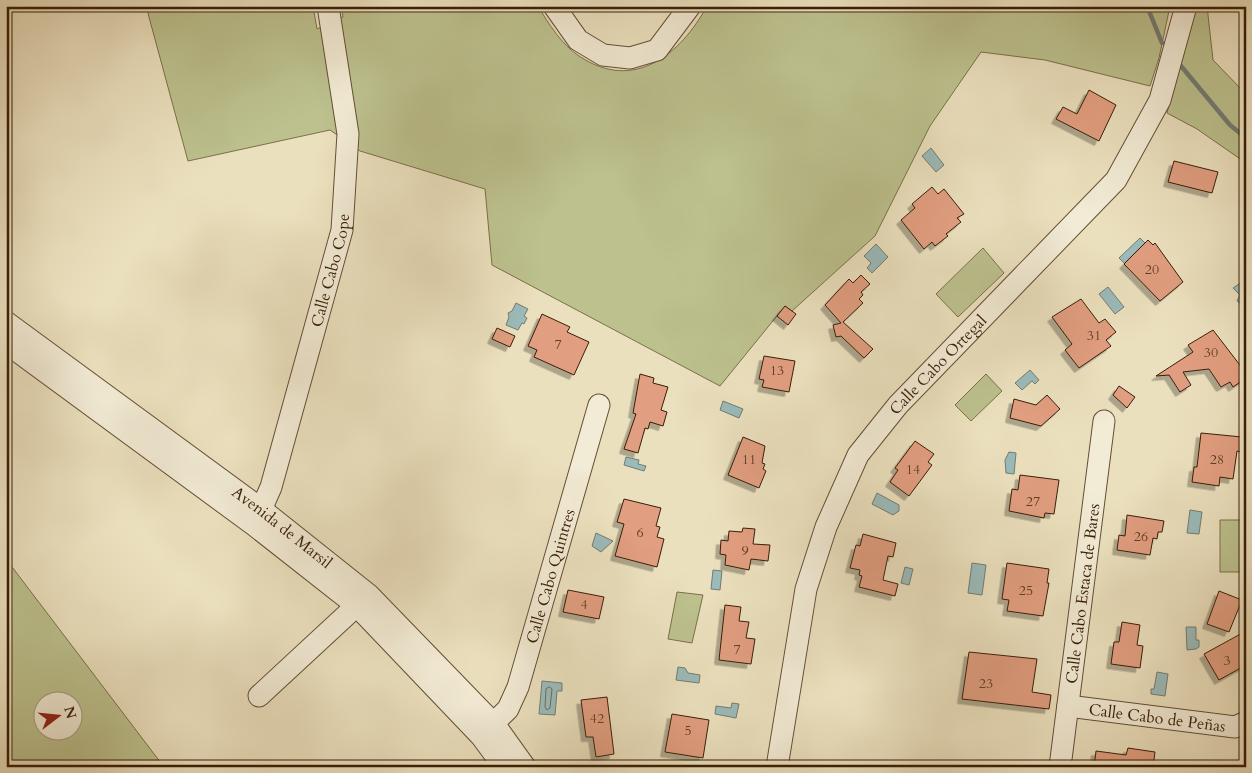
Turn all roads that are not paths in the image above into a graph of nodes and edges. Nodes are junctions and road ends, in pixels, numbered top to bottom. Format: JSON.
{"nodes":[{"id":1,"x":328,"y":6,"type":"edge"},
{"id":2,"x":554,"y":6,"type":"edge"},
{"id":3,"x":690,"y":6,"type":"edge"},
{"id":4,"x":1186,"y":6,"type":"edge"},
{"id":5,"x":6,"y":322,"type":"edge"},
{"id":6,"x":6,"y":344,"type":"edge"},
{"id":7,"x":599,"y":405,"type":"dead end"},
{"id":8,"x":1104,"y":421,"type":"dead end"},
{"id":9,"x":257,"y":517,"type":"junction"},
{"id":10,"x":363,"y":600,"type":"junction"},
{"id":11,"x":259,"y":696,"type":"dead end"},
{"id":12,"x":1068,"y":706,"type":"junction"},
{"id":13,"x":1246,"y":722,"type":"edge"},
{"id":14,"x":488,"y":730,"type":"junction"},
{"id":15,"x":504,"y":767,"type":"edge"},
{"id":16,"x":526,"y":767,"type":"edge"},
{"id":17,"x":777,"y":767,"type":"edge"},
{"id":18,"x":1060,"y":767,"type":"edge"}],
"edges":[{"from":1,"to":9,"type":"street","name":"Calle Cabo Cope"},
{"from":2,"to":3,"type":"street"},
{"from":4,"to":17,"type":"street","name":"Calle Cabo Ortegal"},
{"from":5,"to":9,"type":"street","name":"Avenida de Marsil"},
{"from":6,"to":9,"type":"street","name":"Avenida de Marsil"},
{"from":7,"to":14,"type":"street","name":"Calle Cabo Quintres"},
{"from":8,"to":12,"type":"street","name":"Calle Cabo Estaca de Bares"},
{"from":9,"to":10,"type":"street","name":"Avenida de Marsil"},
{"from":10,"to":11,"type":"street"},
{"from":10,"to":14,"type":"street","name":"Avenida de Marsil"},
{"from":12,"to":13,"type":"street","name":"Calle Cabo de Peñas"},
{"from":12,"to":18,"type":"street","name":"Calle Cabo Estaca de Bares"},
{"from":14,"to":15,"type":"street","name":"Avenida de Marsil"},
{"from":14,"to":16,"type":"street","name":"Avenida de Marsil"}]}
